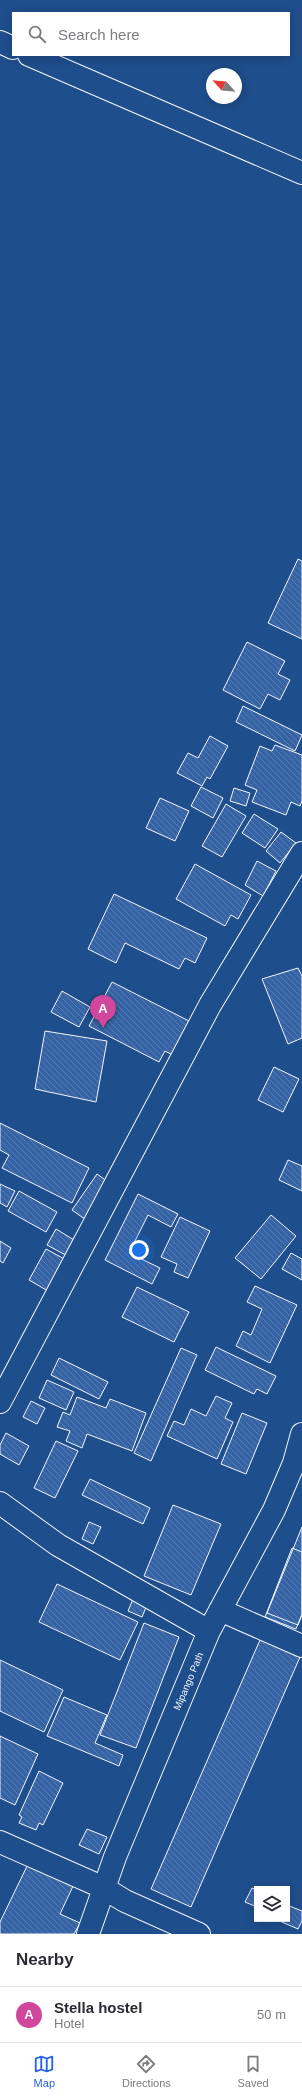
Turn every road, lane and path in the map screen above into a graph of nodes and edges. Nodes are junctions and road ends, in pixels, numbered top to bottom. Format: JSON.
{"nodes":[{"id":1,"x":0,"y":42,"type":"edge"},
{"id":2,"x":12,"y":48,"type":"edge"},
{"id":3,"x":31,"y":56,"type":"edge"},
{"id":4,"x":302,"y":172,"type":"edge"},
{"id":5,"x":302,"y":853,"type":"edge"},
{"id":6,"x":0,"y":1402,"type":"edge"},
{"id":7,"x":302,"y":1434,"type":"edge"},
{"id":8,"x":0,"y":1503,"type":"edge"},
{"id":9,"x":220,"y":1610,"type":"junction"},
{"id":10,"x":209,"y":1631,"type":"junction"},
{"id":11,"x":302,"y":1646,"type":"edge"},
{"id":12,"x":0,"y":1842,"type":"edge"},
{"id":13,"x":102,"y":1887,"type":"junction"},
{"id":14,"x":88,"y":1934,"type":"edge"},
{"id":15,"x":199,"y":1934,"type":"edge"}],
"edges":[{"from":1,"to":2,"type":"street"},
{"from":3,"to":4,"type":"street"},
{"from":5,"to":6,"type":"street"},
{"from":7,"to":9,"type":"street","name":"Mipango Path"},
{"from":8,"to":10,"type":"street"},
{"from":9,"to":10,"type":"street","name":"Mipango Path"},
{"from":9,"to":11,"type":"street"},
{"from":10,"to":13,"type":"street","name":"Mipango Path"},
{"from":12,"to":13,"type":"street"},
{"from":13,"to":14,"type":"street","name":"Mipango Path"},
{"from":13,"to":15,"type":"street"}]}
